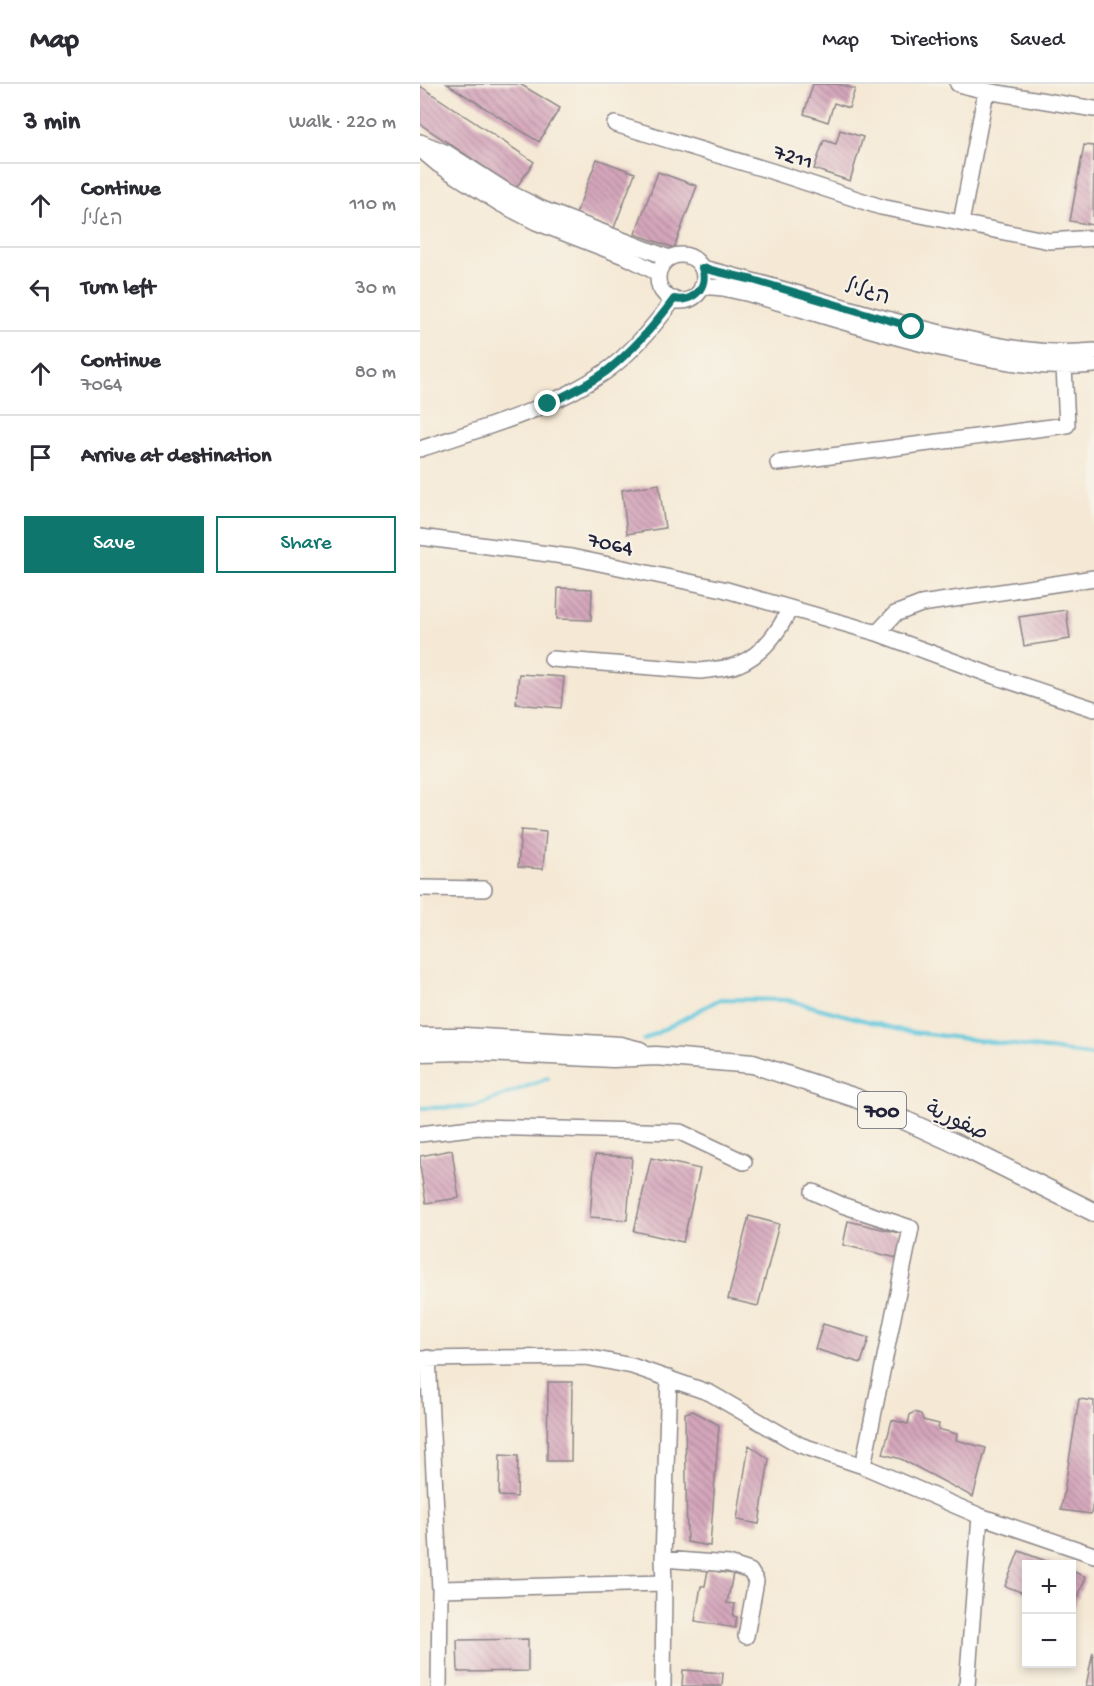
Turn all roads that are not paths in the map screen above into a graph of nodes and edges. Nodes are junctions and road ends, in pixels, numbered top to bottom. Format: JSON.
{"nodes":[{"id":1,"x":958,"y":84,"type":"edge"},
{"id":2,"x":986,"y":91,"type":"junction"},
{"id":3,"x":1094,"y":109,"type":"edge"},
{"id":4,"x":615,"y":124,"type":"dead end"},
{"id":5,"x":420,"y":142,"type":"edge"},
{"id":6,"x":420,"y":149,"type":"edge"},
{"id":7,"x":961,"y":223,"type":"junction"},
{"id":8,"x":1094,"y":238,"type":"edge"},
{"id":9,"x":669,"y":258,"type":"junction"},
{"id":10,"x":702,"y":268,"type":"junction"},
{"id":11,"x":658,"y":273,"type":"junction"},
{"id":12,"x":702,"y":286,"type":"junction"},
{"id":13,"x":674,"y":299,"type":"junction"},
{"id":14,"x":1094,"y":351,"type":"edge"},
{"id":15,"x":1094,"y":365,"type":"edge"},
{"id":16,"x":1064,"y":367,"type":"junction"},
{"id":17,"x":420,"y":449,"type":"edge"},
{"id":18,"x":778,"y":463,"type":"dead end"},
{"id":19,"x":420,"y":537,"type":"edge"},
{"id":20,"x":1094,"y":578,"type":"edge"},
{"id":21,"x":790,"y":608,"type":"junction"},
{"id":22,"x":877,"y":633,"type":"junction"},
{"id":23,"x":552,"y":660,"type":"dead end"},
{"id":24,"x":1094,"y":709,"type":"edge"},
{"id":25,"x":420,"y":888,"type":"edge"},
{"id":26,"x":484,"y":889,"type":"dead end"},
{"id":27,"x":420,"y":1037,"type":"edge"},
{"id":28,"x":420,"y":1052,"type":"edge"},
{"id":29,"x":656,"y":1056,"type":"junction"},
{"id":30,"x":420,"y":1134,"type":"edge"},
{"id":31,"x":744,"y":1162,"type":"dead end"},
{"id":32,"x":813,"y":1192,"type":"dead end"},
{"id":33,"x":1094,"y":1212,"type":"edge"},
{"id":34,"x":424,"y":1358,"type":"edge"},
{"id":35,"x":669,"y":1378,"type":"junction"},
{"id":36,"x":862,"y":1466,"type":"junction"},
{"id":37,"x":980,"y":1516,"type":"junction"},
{"id":38,"x":1094,"y":1555,"type":"edge"},
{"id":39,"x":663,"y":1558,"type":"junction"},
{"id":40,"x":664,"y":1583,"type":"junction"},
{"id":41,"x":440,"y":1589,"type":"junction"},
{"id":42,"x":746,"y":1636,"type":"dead end"},
{"id":43,"x":439,"y":1686,"type":"edge"},
{"id":44,"x":663,"y":1686,"type":"edge"},
{"id":45,"x":967,"y":1686,"type":"edge"}],
"edges":[{"from":1,"to":2,"type":"street"},
{"from":2,"to":3,"type":"street"},
{"from":2,"to":7,"type":"street"},
{"from":4,"to":7,"type":"street","name":"7211"},
{"from":5,"to":9,"type":"street"},
{"from":6,"to":11,"type":"street"},
{"from":7,"to":8,"type":"street","name":"7211"},
{"from":9,"to":10,"type":"street"},
{"from":9,"to":11,"type":"street"},
{"from":10,"to":12,"type":"street"},
{"from":10,"to":14,"type":"street","name":"הגליל"},
{"from":11,"to":13,"type":"street"},
{"from":12,"to":13,"type":"street"},
{"from":12,"to":16,"type":"street","name":"הגליל"},
{"from":13,"to":17,"type":"street"},
{"from":15,"to":16,"type":"street","name":"הגליל"},
{"from":16,"to":18,"type":"street"},
{"from":19,"to":21,"type":"street","name":"7064"},
{"from":20,"to":22,"type":"street"},
{"from":21,"to":22,"type":"street","name":"7064"},
{"from":21,"to":23,"type":"street"},
{"from":22,"to":24,"type":"street","name":"7064"},
{"from":25,"to":26,"type":"street"},
{"from":27,"to":29,"type":"main road","name":"صفورية","number":"700"},
{"from":28,"to":29,"type":"main road","name":"صفورية","number":"700"},
{"from":29,"to":33,"type":"main road","name":"صفورية","number":"700"},
{"from":30,"to":31,"type":"street"},
{"from":32,"to":36,"type":"street"},
{"from":34,"to":35,"type":"street"},
{"from":34,"to":41,"type":"street"},
{"from":35,"to":36,"type":"street"},
{"from":35,"to":39,"type":"street"},
{"from":36,"to":37,"type":"street"},
{"from":37,"to":38,"type":"street"},
{"from":37,"to":45,"type":"street"},
{"from":39,"to":40,"type":"street"},
{"from":39,"to":42,"type":"street"},
{"from":40,"to":41,"type":"street"},
{"from":40,"to":44,"type":"street"},
{"from":41,"to":43,"type":"street"}]}
